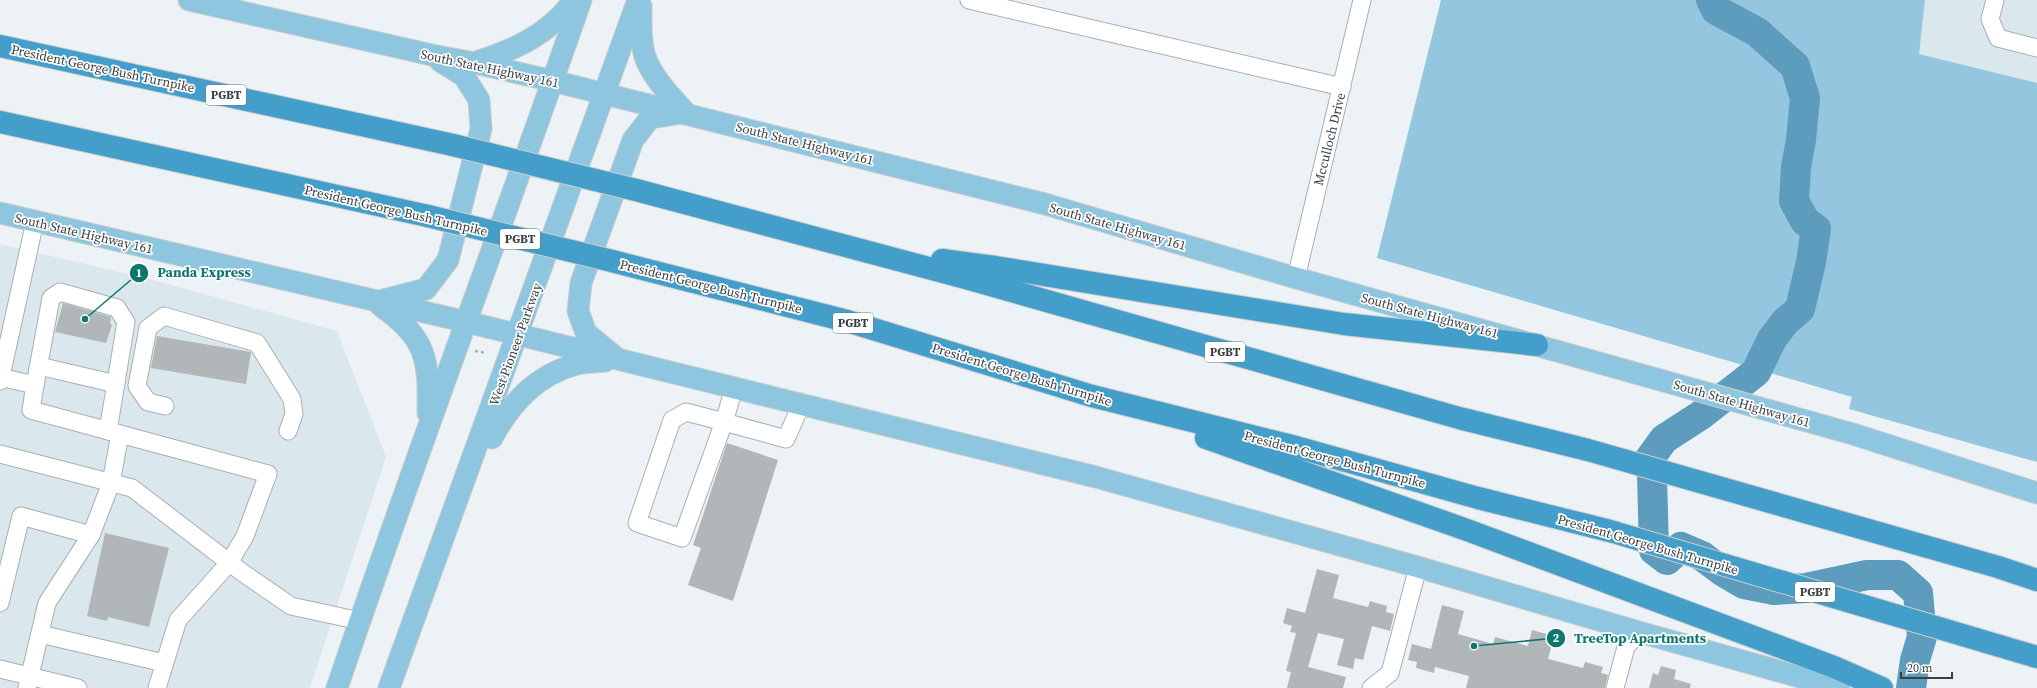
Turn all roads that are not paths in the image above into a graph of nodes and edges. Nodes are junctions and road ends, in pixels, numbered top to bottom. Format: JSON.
{"nodes":[{"id":1,"x":189,"y":0,"type":"edge"},
{"id":2,"x":574,"y":0,"type":"edge"},
{"id":3,"x":581,"y":0,"type":"edge"},
{"id":4,"x":640,"y":0,"type":"edge"},
{"id":5,"x":969,"y":0,"type":"edge"},
{"id":6,"x":1362,"y":0,"type":"edge"},
{"id":7,"x":1995,"y":0,"type":"edge"},
{"id":8,"x":231,"y":5,"type":"edge"},
{"id":9,"x":0,"y":46,"type":"edge"},
{"id":10,"x":2037,"y":48,"type":"edge"},
{"id":11,"x":432,"y":55,"type":"junction"},
{"id":12,"x":475,"y":63,"type":"junction"},
{"id":13,"x":553,"y":81,"type":"junction"},
{"id":14,"x":1342,"y":87,"type":"junction"},
{"id":15,"x":605,"y":95,"type":"junction"},
{"id":16,"x":685,"y":112,"type":"junction"},
{"id":17,"x":0,"y":122,"type":"edge"},
{"id":18,"x":0,"y":213,"type":"edge"},
{"id":19,"x":35,"y":221,"type":"junction"},
{"id":20,"x":864,"y":251,"type":"junction"},
{"id":21,"x":1296,"y":278,"type":"junction"},
{"id":22,"x":376,"y":302,"type":"junction"},
{"id":23,"x":467,"y":322,"type":"junction"},
{"id":24,"x":518,"y":335,"type":"junction"},
{"id":25,"x":1537,"y":345,"type":"junction"},
{"id":26,"x":619,"y":360,"type":"junction"},
{"id":27,"x":39,"y":366,"type":"junction"},
{"id":28,"x":0,"y":379,"type":"edge"},
{"id":29,"x":116,"y":384,"type":"junction"},
{"id":30,"x":36,"y":385,"type":"junction"},
{"id":31,"x":734,"y":388,"type":"junction"},
{"id":32,"x":1092,"y":396,"type":"junction"},
{"id":33,"x":801,"y":405,"type":"junction"},
{"id":34,"x":165,"y":406,"type":"dead end"},
{"id":35,"x":724,"y":422,"type":"junction"},
{"id":36,"x":428,"y":429,"type":"junction"},
{"id":37,"x":288,"y":431,"type":"dead end"},
{"id":38,"x":114,"y":433,"type":"junction"},
{"id":39,"x":0,"y":454,"type":"edge"},
{"id":40,"x":467,"y":478,"type":"junction"},
{"id":41,"x":111,"y":482,"type":"junction"},
{"id":42,"x":2037,"y":493,"type":"edge"},
{"id":43,"x":92,"y":535,"type":"junction"},
{"id":44,"x":229,"y":563,"type":"junction"},
{"id":45,"x":1418,"y":567,"type":"junction"},
{"id":46,"x":2037,"y":580,"type":"edge"},
{"id":47,"x":0,"y":603,"type":"edge"},
{"id":48,"x":360,"y":621,"type":"junction"},
{"id":49,"x":1639,"y":632,"type":"junction"},
{"id":50,"x":40,"y":634,"type":"junction"},
{"id":51,"x":2029,"y":655,"type":"edge"},
{"id":52,"x":164,"y":663,"type":"junction"},
{"id":53,"x":0,"y":669,"type":"edge"},
{"id":54,"x":28,"y":682,"type":"edge"},
{"id":55,"x":78,"y":688,"type":"edge"},
{"id":56,"x":157,"y":688,"type":"edge"},
{"id":57,"x":337,"y":688,"type":"edge"},
{"id":58,"x":389,"y":688,"type":"edge"},
{"id":59,"x":1372,"y":688,"type":"edge"},
{"id":60,"x":1615,"y":688,"type":"edge"},
{"id":61,"x":1839,"y":688,"type":"edge"},
{"id":62,"x":1882,"y":688,"type":"edge"}],
"edges":[{"from":1,"to":8,"type":"main road","name":"South State Highway 161"},
{"from":2,"to":12,"type":"main road"},
{"from":3,"to":13,"type":"main road"},
{"from":4,"to":15,"type":"main road","name":"West Pioneer Parkway"},
{"from":4,"to":16,"type":"main road"},
{"from":5,"to":14,"type":"lane"},
{"from":6,"to":14,"type":"lane","name":"Mcculloch Drive"},
{"from":7,"to":10,"type":"lane"},
{"from":8,"to":11,"type":"main road","name":"South State Highway 161"},
{"from":9,"to":20,"type":"highway","name":"President George Bush Turnpike","number":"PGBT","bridge":true},
{"from":11,"to":12,"type":"main road","name":"South State Highway 161"},
{"from":11,"to":22,"type":"main road"},
{"from":12,"to":13,"type":"main road","name":"South State Highway 161"},
{"from":13,"to":15,"type":"main road","name":"South State Highway 161"},
{"from":13,"to":23,"type":"main road"},
{"from":14,"to":21,"type":"lane","name":"Mcculloch Drive"},
{"from":15,"to":16,"type":"main road","name":"South State Highway 161"},
{"from":15,"to":24,"type":"main road","name":"West Pioneer Parkway"},
{"from":16,"to":21,"type":"main road","name":"South State Highway 161"},
{"from":16,"to":26,"type":"main road"},
{"from":17,"to":32,"type":"highway","name":"President George Bush Turnpike","number":"PGBT","bridge":true},
{"from":18,"to":19,"type":"main road","name":"South State Highway 161"},
{"from":19,"to":22,"type":"main road","name":"South State Highway 161"},
{"from":19,"to":28,"type":"lane"},
{"from":20,"to":25,"type":"highway"},
{"from":20,"to":46,"type":"highway","name":"President George Bush Turnpike","number":"PGBT"},
{"from":21,"to":25,"type":"main road","name":"South State Highway 161"},
{"from":22,"to":23,"type":"main road","name":"South State Highway 161"},
{"from":22,"to":36,"type":"main road"},
{"from":23,"to":24,"type":"main road","name":"South State Highway 161"},
{"from":23,"to":36,"type":"main road"},
{"from":24,"to":26,"type":"main road","name":"South State Highway 161"},
{"from":24,"to":40,"type":"main road","name":"West Pioneer Parkway"},
{"from":25,"to":42,"type":"main road","name":"South State Highway 161"},
{"from":26,"to":31,"type":"main road","name":"South State Highway 161"},
{"from":26,"to":40,"type":"main road"},
{"from":27,"to":29,"type":"lane"},
{"from":27,"to":29,"type":"lane"},
{"from":27,"to":30,"type":"lane"},
{"from":28,"to":30,"type":"lane"},
{"from":29,"to":38,"type":"lane"},
{"from":30,"to":38,"type":"lane"},
{"from":31,"to":33,"type":"main road","name":"South State Highway 161"},
{"from":31,"to":35,"type":"lane"},
{"from":32,"to":51,"type":"highway","name":"President George Bush Turnpike","number":"PGBT"},
{"from":32,"to":62,"type":"highway"},
{"from":33,"to":35,"type":"lane"},
{"from":33,"to":45,"type":"main road","name":"South State Highway 161"},
{"from":34,"to":37,"type":"lane"},
{"from":35,"to":35,"type":"lane"},
{"from":36,"to":48,"type":"main road"},
{"from":38,"to":41,"type":"lane"},
{"from":38,"to":44,"type":"lane"},
{"from":39,"to":41,"type":"lane"},
{"from":40,"to":58,"type":"main road","name":"West Pioneer Parkway"},
{"from":41,"to":43,"type":"lane"},
{"from":41,"to":44,"type":"lane"},
{"from":43,"to":47,"type":"lane"},
{"from":43,"to":50,"type":"lane"},
{"from":44,"to":48,"type":"lane"},
{"from":44,"to":52,"type":"lane"},
{"from":45,"to":49,"type":"main road","name":"South State Highway 161"},
{"from":45,"to":59,"type":"lane"},
{"from":48,"to":57,"type":"main road"},
{"from":49,"to":60,"type":"lane"},
{"from":49,"to":61,"type":"main road","name":"South State Highway 161"},
{"from":50,"to":52,"type":"lane"},
{"from":50,"to":54,"type":"lane"},
{"from":52,"to":56,"type":"lane"},
{"from":53,"to":54,"type":"lane"},
{"from":54,"to":55,"type":"lane"}]}
